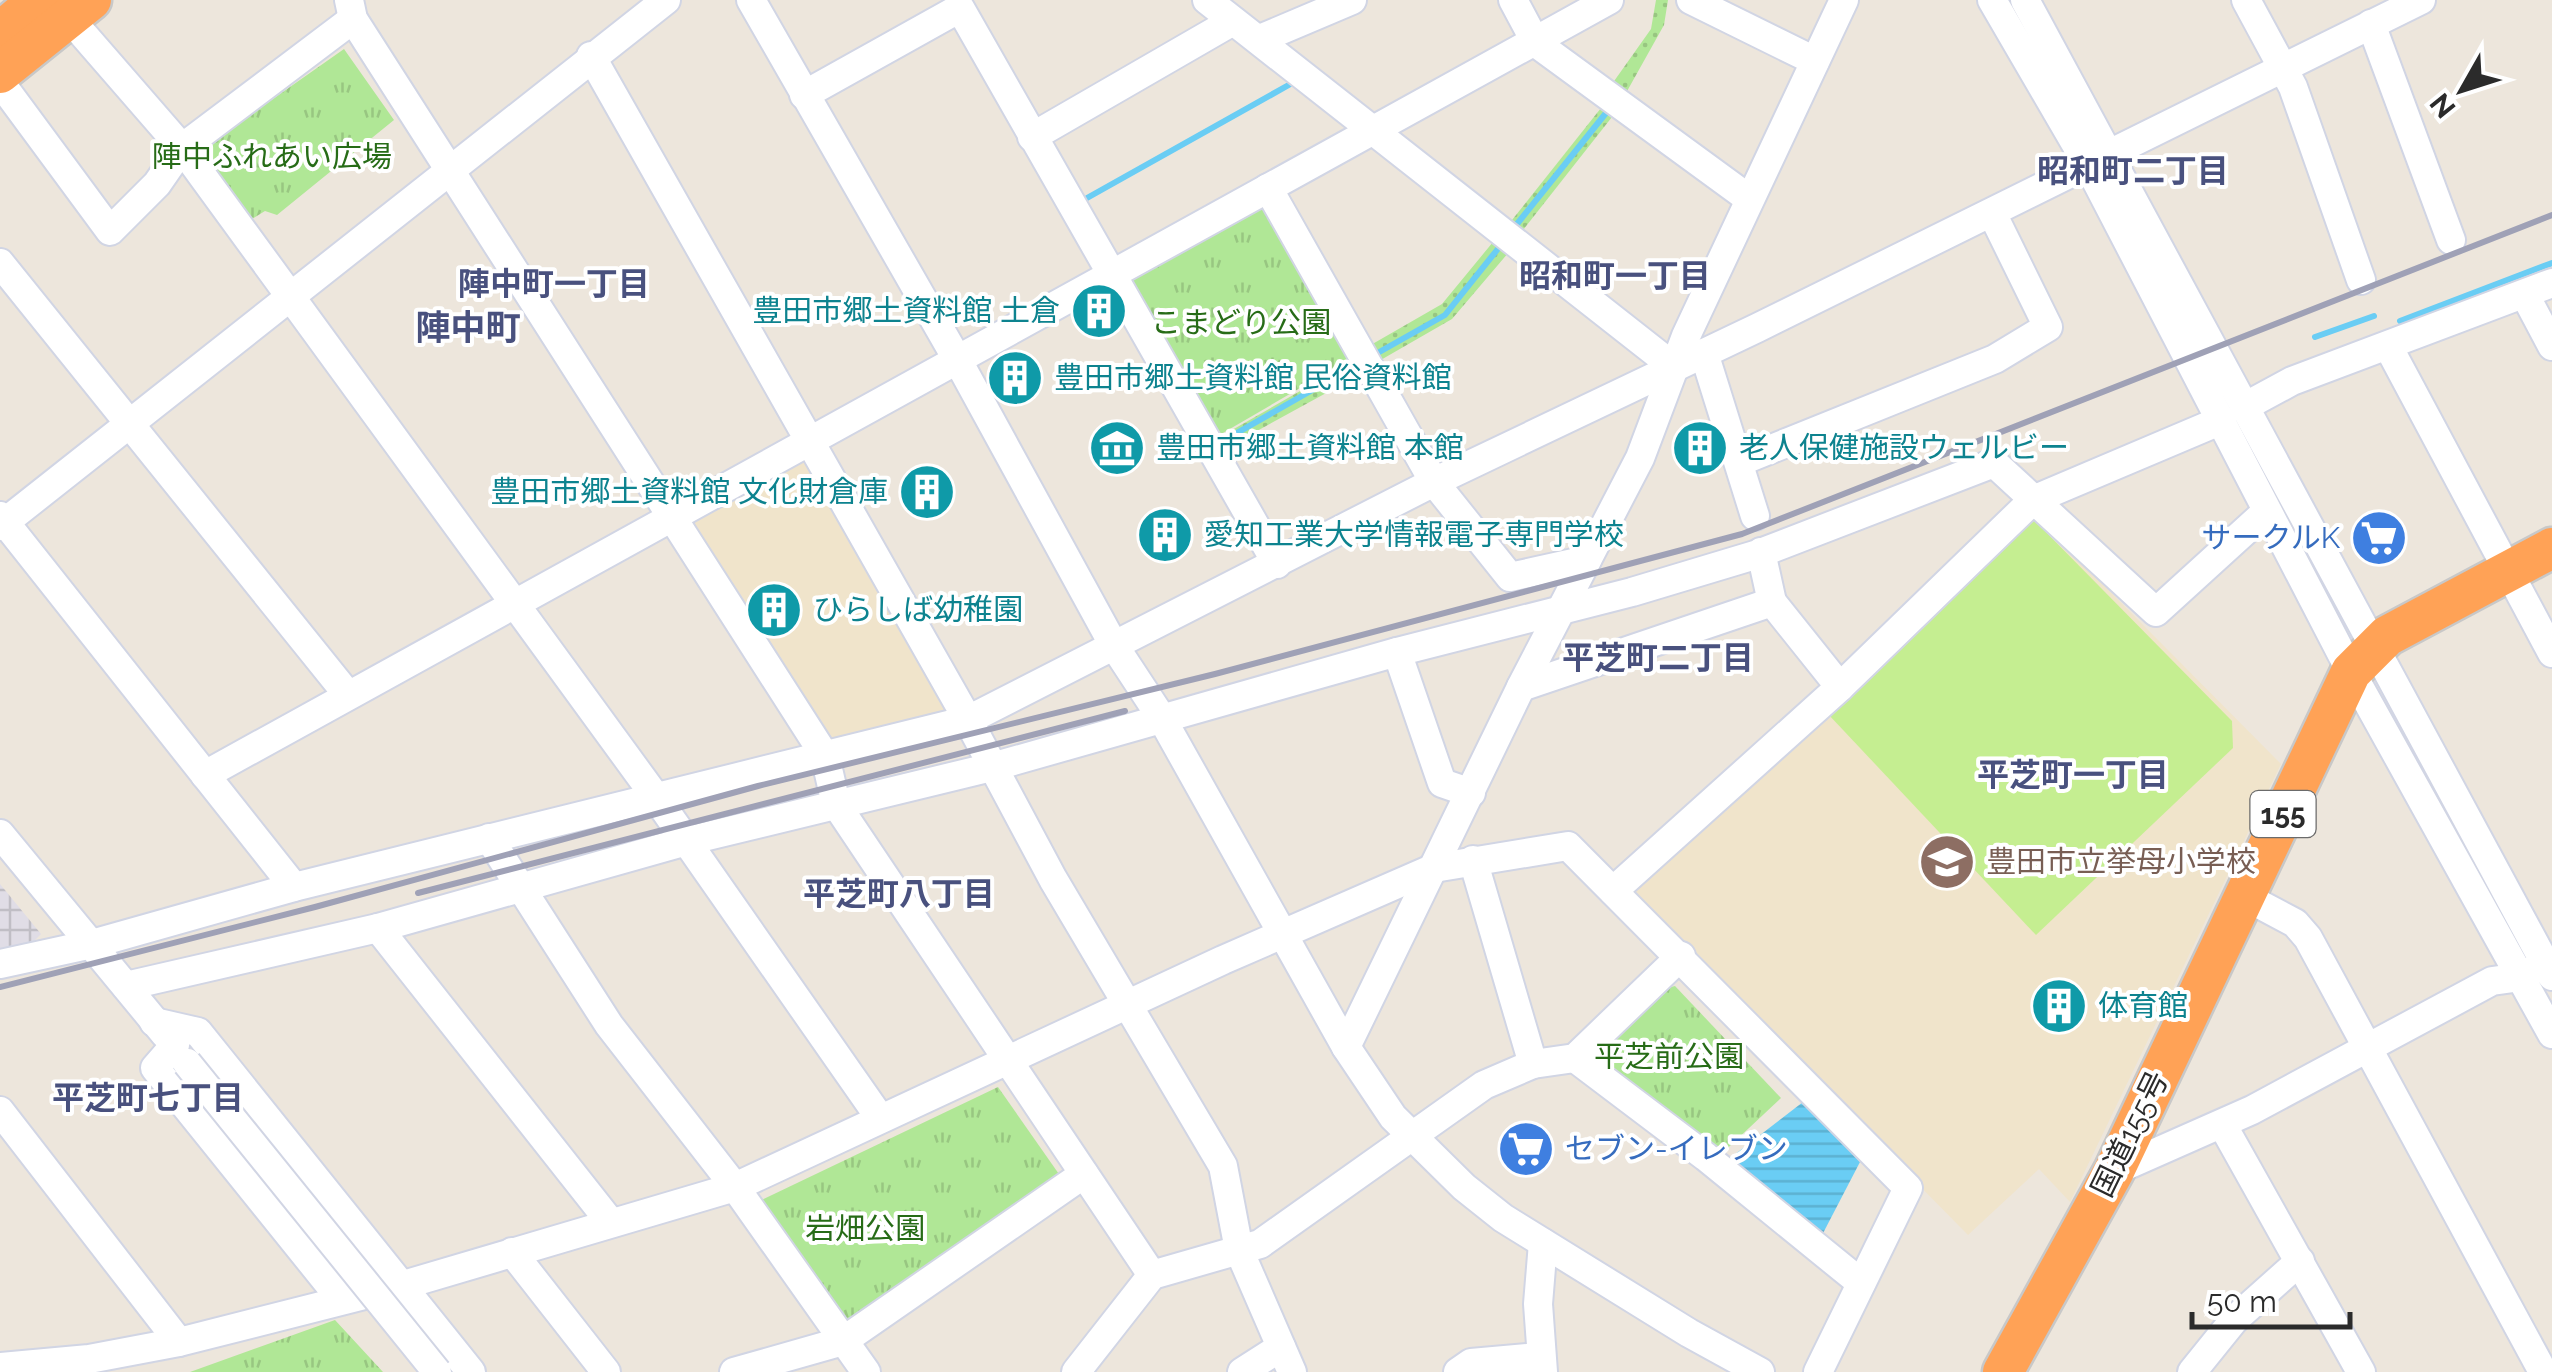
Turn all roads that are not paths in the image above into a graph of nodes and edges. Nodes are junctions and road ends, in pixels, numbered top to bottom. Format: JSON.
{"nodes":[{"id":1,"x":666,"y":0,"type":"edge"},
{"id":2,"x":751,"y":0,"type":"edge"},
{"id":3,"x":1207,"y":0,"type":"edge"},
{"id":4,"x":1352,"y":0,"type":"edge"},
{"id":5,"x":1513,"y":0,"type":"edge"},
{"id":6,"x":1609,"y":0,"type":"edge"},
{"id":7,"x":1691,"y":0,"type":"edge"},
{"id":8,"x":1844,"y":0,"type":"edge"},
{"id":9,"x":1992,"y":0,"type":"edge"},
{"id":10,"x":2025,"y":0,"type":"edge"},
{"id":11,"x":2246,"y":0,"type":"edge"},
{"id":12,"x":2421,"y":0,"type":"edge"},
{"id":13,"x":63,"y":4,"type":"edge"},
{"id":14,"x":351,"y":10,"type":"edge"},
{"id":15,"x":1233,"y":20,"type":"junction"},
{"id":16,"x":2371,"y":24,"type":"junction"},
{"id":17,"x":0,"y":32,"type":"edge"},
{"id":18,"x":1260,"y":40,"type":"junction"},
{"id":19,"x":1536,"y":42,"type":"junction"},
{"id":20,"x":591,"y":56,"type":"junction"},
{"id":21,"x":1815,"y":61,"type":"junction"},
{"id":22,"x":2284,"y":66,"type":"junction"},
{"id":23,"x":0,"y":73,"type":"edge"},
{"id":24,"x":0,"y":82,"type":"edge"},
{"id":25,"x":804,"y":94,"type":"junction"},
{"id":26,"x":1374,"y":131,"type":"junction"},
{"id":27,"x":1032,"y":137,"type":"junction"},
{"id":28,"x":182,"y":148,"type":"junction"},
{"id":29,"x":2100,"y":159,"type":"junction"},
{"id":30,"x":448,"y":171,"type":"junction"},
{"id":31,"x":1268,"y":188,"type":"junction"},
{"id":32,"x":1748,"y":198,"type":"junction"},
{"id":33,"x":1992,"y":213,"type":"junction"},
{"id":34,"x":2451,"y":240,"type":"dead end"},
{"id":35,"x":0,"y":262,"type":"edge"},
{"id":36,"x":1109,"y":276,"type":"junction"},
{"id":37,"x":2361,"y":280,"type":"dead end"},
{"id":38,"x":2552,"y":283,"type":"edge"},
{"id":39,"x":2525,"y":295,"type":"junction"},
{"id":40,"x":290,"y":298,"type":"junction"},
{"id":41,"x":2388,"y":346,"type":"junction"},
{"id":42,"x":2552,"y":346,"type":"edge"},
{"id":43,"x":1704,"y":353,"type":"junction"},
{"id":44,"x":957,"y":359,"type":"junction"},
{"id":45,"x":1674,"y":367,"type":"junction"},
{"id":46,"x":2233,"y":414,"type":"junction"},
{"id":47,"x":132,"y":425,"type":"junction"},
{"id":48,"x":808,"y":441,"type":"junction"},
{"id":49,"x":1739,"y":462,"type":"junction"},
{"id":50,"x":1434,"y":482,"type":"junction"},
{"id":51,"x":2033,"y":500,"type":"junction"},
{"id":52,"x":2266,"y":512,"type":"junction"},
{"id":53,"x":673,"y":516,"type":"junction"},
{"id":54,"x":1755,"y":516,"type":"dead end"},
{"id":55,"x":2,"y":522,"type":"edge"},
{"id":56,"x":2552,"y":548,"type":"edge"},
{"id":57,"x":1761,"y":552,"type":"junction"},
{"id":58,"x":1587,"y":560,"type":"junction"},
{"id":59,"x":1277,"y":564,"type":"junction"},
{"id":60,"x":2509,"y":572,"type":"junction"},
{"id":61,"x":1772,"y":602,"type":"junction"},
{"id":62,"x":516,"y":606,"type":"junction"},
{"id":63,"x":1562,"y":610,"type":"junction"},
{"id":64,"x":1113,"y":644,"type":"junction"},
{"id":65,"x":1397,"y":652,"type":"junction"},
{"id":66,"x":2552,"y":653,"type":"edge"},
{"id":67,"x":2364,"y":659,"type":"junction"},
{"id":68,"x":1840,"y":686,"type":"junction"},
{"id":69,"x":1521,"y":687,"type":"junction"},
{"id":70,"x":348,"y":695,"type":"junction"},
{"id":71,"x":1162,"y":716,"type":"junction"},
{"id":72,"x":968,"y":720,"type":"junction"},
{"id":73,"x":825,"y":756,"type":"junction"},
{"id":74,"x":992,"y":767,"type":"junction"},
{"id":75,"x":205,"y":776,"type":"junction"},
{"id":76,"x":1471,"y":792,"type":"junction"},
{"id":77,"x":655,"y":796,"type":"junction"},
{"id":78,"x":836,"y":804,"type":"junction"},
{"id":79,"x":0,"y":834,"type":"edge"},
{"id":80,"x":489,"y":838,"type":"junction"},
{"id":81,"x":684,"y":842,"type":"junction"},
{"id":82,"x":1473,"y":860,"type":"junction"},
{"id":83,"x":1434,"y":868,"type":"junction"},
{"id":84,"x":294,"y":887,"type":"junction"},
{"id":85,"x":521,"y":888,"type":"junction"},
{"id":86,"x":1613,"y":890,"type":"junction"},
{"id":87,"x":2244,"y":896,"type":"junction"},
{"id":88,"x":378,"y":928,"type":"junction"},
{"id":89,"x":1280,"y":934,"type":"junction"},
{"id":90,"x":92,"y":944,"type":"junction"},
{"id":91,"x":1680,"y":956,"type":"junction"},
{"id":92,"x":2539,"y":959,"type":"edge"},
{"id":93,"x":0,"y":964,"type":"edge"},
{"id":94,"x":126,"y":986,"type":"junction"},
{"id":95,"x":1128,"y":1004,"type":"junction"},
{"id":96,"x":154,"y":1022,"type":"junction"},
{"id":97,"x":2552,"y":1034,"type":"edge"},
{"id":98,"x":1346,"y":1047,"type":"junction"},
{"id":99,"x":2365,"y":1049,"type":"junction"},
{"id":100,"x":181,"y":1054,"type":"junction"},
{"id":101,"x":1575,"y":1058,"type":"junction"},
{"id":102,"x":1008,"y":1060,"type":"junction"},
{"id":103,"x":1533,"y":1064,"type":"junction"},
{"id":104,"x":0,"y":1112,"type":"edge"},
{"id":105,"x":880,"y":1118,"type":"junction"},
{"id":106,"x":2222,"y":1124,"type":"junction"},
{"id":107,"x":1412,"y":1138,"type":"junction"},
{"id":108,"x":2114,"y":1170,"type":"junction"},
{"id":109,"x":1084,"y":1174,"type":"junction"},
{"id":110,"x":735,"y":1187,"type":"junction"},
{"id":111,"x":611,"y":1223,"type":"junction"},
{"id":112,"x":1542,"y":1243,"type":"junction"},
{"id":113,"x":1239,"y":1250,"type":"junction"},
{"id":114,"x":512,"y":1252,"type":"junction"},
{"id":115,"x":2300,"y":1261,"type":"junction"},
{"id":116,"x":1152,"y":1274,"type":"junction"},
{"id":117,"x":1860,"y":1284,"type":"junction"},
{"id":118,"x":400,"y":1286,"type":"junction"},
{"id":119,"x":341,"y":1298,"type":"junction"},
{"id":120,"x":843,"y":1341,"type":"junction"},
{"id":121,"x":179,"y":1342,"type":"junction"},
{"id":122,"x":1287,"y":1360,"type":"edge"},
{"id":123,"x":3,"y":1362,"type":"edge"},
{"id":124,"x":1541,"y":1364,"type":"edge"},
{"id":125,"x":2544,"y":1369,"type":"edge"},
{"id":126,"x":437,"y":1372,"type":"edge"},
{"id":127,"x":471,"y":1372,"type":"edge"},
{"id":128,"x":606,"y":1372,"type":"edge"},
{"id":129,"x":734,"y":1372,"type":"edge"},
{"id":130,"x":866,"y":1372,"type":"edge"},
{"id":131,"x":1076,"y":1372,"type":"edge"},
{"id":132,"x":1242,"y":1372,"type":"edge"},
{"id":133,"x":1458,"y":1372,"type":"edge"},
{"id":134,"x":1760,"y":1372,"type":"edge"},
{"id":135,"x":1818,"y":1372,"type":"edge"},
{"id":136,"x":2003,"y":1372,"type":"edge"},
{"id":137,"x":2192,"y":1372,"type":"edge"},
{"id":138,"x":2361,"y":1372,"type":"edge"}],
"edges":[{"from":1,"to":20,"type":"street"},
{"from":2,"to":25,"type":"street"},
{"from":3,"to":15,"type":"street"},
{"from":4,"to":18,"type":"street"},
{"from":5,"to":19,"type":"street"},
{"from":6,"to":19,"type":"street"},
{"from":7,"to":21,"type":"street"},
{"from":8,"to":21,"type":"street"},
{"from":9,"to":29,"type":"street"},
{"from":10,"to":29,"type":"street"},
{"from":11,"to":22,"type":"street"},
{"from":12,"to":16,"type":"street"},
{"from":13,"to":17,"type":"highway"},
{"from":13,"to":23,"type":"highway"},
{"from":13,"to":28,"type":"street"},
{"from":14,"to":28,"type":"street"},
{"from":14,"to":30,"type":"street"},
{"from":15,"to":18,"type":"street"},
{"from":15,"to":27,"type":"street"},
{"from":16,"to":22,"type":"street"},
{"from":16,"to":34,"type":"street"},
{"from":18,"to":26,"type":"street"},
{"from":19,"to":26,"type":"street"},
{"from":19,"to":32,"type":"street"},
{"from":20,"to":30,"type":"street"},
{"from":20,"to":48,"type":"street"},
{"from":21,"to":32,"type":"street"},
{"from":22,"to":29,"type":"street"},
{"from":22,"to":37,"type":"street"},
{"from":24,"to":28,"type":"street"},
{"from":25,"to":27,"type":"street"},
{"from":25,"to":44,"type":"street"},
{"from":26,"to":31,"type":"street"},
{"from":26,"to":45,"type":"street"},
{"from":27,"to":36,"type":"street"},
{"from":28,"to":40,"type":"street"},
{"from":29,"to":33,"type":"street"},
{"from":29,"to":46,"type":"street"},
{"from":30,"to":40,"type":"street"},
{"from":30,"to":53,"type":"street"},
{"from":31,"to":36,"type":"street"},
{"from":31,"to":50,"type":"street"},
{"from":32,"to":45,"type":"street"},
{"from":33,"to":43,"type":"street"},
{"from":33,"to":49,"type":"street"},
{"from":35,"to":47,"type":"street"},
{"from":36,"to":44,"type":"street"},
{"from":36,"to":59,"type":"street"},
{"from":38,"to":39,"type":"street"},
{"from":39,"to":41,"type":"street"},
{"from":39,"to":42,"type":"street"},
{"from":40,"to":47,"type":"street"},
{"from":40,"to":62,"type":"street"},
{"from":41,"to":46,"type":"street"},
{"from":41,"to":60,"type":"street"},
{"from":43,"to":45,"type":"street"},
{"from":43,"to":49,"type":"street"},
{"from":44,"to":48,"type":"street"},
{"from":44,"to":64,"type":"street"},
{"from":45,"to":50,"type":"street"},
{"from":45,"to":58,"type":"street"},
{"from":46,"to":51,"type":"street"},
{"from":46,"to":52,"type":"street"},
{"from":46,"to":67,"type":"street"},
{"from":47,"to":55,"type":"street"},
{"from":47,"to":70,"type":"street"},
{"from":48,"to":53,"type":"street"},
{"from":48,"to":72,"type":"street"},
{"from":49,"to":54,"type":"street"},
{"from":50,"to":58,"type":"street"},
{"from":50,"to":59,"type":"street"},
{"from":51,"to":52,"type":"street"},
{"from":51,"to":57,"type":"street"},
{"from":51,"to":68,"type":"street"},
{"from":52,"to":67,"type":"street"},
{"from":53,"to":62,"type":"street"},
{"from":53,"to":73,"type":"street"},
{"from":55,"to":75,"type":"street"},
{"from":56,"to":60,"type":"highway"},
{"from":57,"to":61,"type":"street"},
{"from":57,"to":63,"type":"street"},
{"from":58,"to":63,"type":"street"},
{"from":59,"to":64,"type":"street"},
{"from":60,"to":66,"type":"street"},
{"from":60,"to":67,"type":"highway"},
{"from":61,"to":68,"type":"street"},
{"from":61,"to":69,"type":"street"},
{"from":62,"to":70,"type":"street"},
{"from":62,"to":77,"type":"street"},
{"from":63,"to":65,"type":"street"},
{"from":63,"to":69,"type":"street"},
{"from":64,"to":71,"type":"street"},
{"from":64,"to":72,"type":"street"},
{"from":65,"to":71,"type":"street"},
{"from":65,"to":76,"type":"street"},
{"from":67,"to":87,"type":"highway","name":"国道155号","number":"155"},
{"from":67,"to":92,"type":"street"},
{"from":68,"to":86,"type":"street"},
{"from":69,"to":76,"type":"street"},
{"from":70,"to":75,"type":"street"},
{"from":71,"to":74,"type":"street"},
{"from":71,"to":89,"type":"street"},
{"from":72,"to":73,"type":"street"},
{"from":72,"to":74,"type":"street"},
{"from":73,"to":77,"type":"street"},
{"from":73,"to":78,"type":"street"},
{"from":74,"to":78,"type":"street"},
{"from":74,"to":95,"type":"street"},
{"from":75,"to":84,"type":"street"},
{"from":76,"to":83,"type":"street"},
{"from":77,"to":80,"type":"street"},
{"from":77,"to":81,"type":"street"},
{"from":78,"to":81,"type":"street"},
{"from":78,"to":102,"type":"street"},
{"from":79,"to":90,"type":"street"},
{"from":80,"to":84,"type":"street"},
{"from":80,"to":85,"type":"street"},
{"from":81,"to":85,"type":"street"},
{"from":81,"to":105,"type":"street"},
{"from":82,"to":83,"type":"street"},
{"from":82,"to":86,"type":"street"},
{"from":82,"to":103,"type":"street"},
{"from":83,"to":89,"type":"street"},
{"from":83,"to":98,"type":"street"},
{"from":84,"to":90,"type":"street"},
{"from":85,"to":88,"type":"street"},
{"from":85,"to":110,"type":"street"},
{"from":86,"to":91,"type":"street"},
{"from":87,"to":99,"type":"street"},
{"from":87,"to":108,"type":"highway","name":"国道155号","number":"155"},
{"from":88,"to":94,"type":"street"},
{"from":88,"to":111,"type":"street"},
{"from":89,"to":95,"type":"street"},
{"from":89,"to":98,"type":"street"},
{"from":90,"to":93,"type":"street"},
{"from":90,"to":94,"type":"street"},
{"from":91,"to":101,"type":"street"},
{"from":91,"to":117,"type":"street"},
{"from":92,"to":97,"type":"street"},
{"from":92,"to":99,"type":"street"},
{"from":94,"to":96,"type":"street"},
{"from":95,"to":102,"type":"street"},
{"from":95,"to":113,"type":"street"},
{"from":96,"to":100,"type":"street"},
{"from":96,"to":118,"type":"street"},
{"from":98,"to":107,"type":"street"},
{"from":99,"to":106,"type":"street"},
{"from":99,"to":125,"type":"street"},
{"from":100,"to":119,"type":"street"},
{"from":100,"to":126,"type":"street","bridge":true},
{"from":101,"to":103,"type":"street"},
{"from":101,"to":117,"type":"street"},
{"from":102,"to":105,"type":"street"},
{"from":102,"to":109,"type":"street"},
{"from":103,"to":107,"type":"street"},
{"from":104,"to":121,"type":"street"},
{"from":105,"to":110,"type":"street"},
{"from":106,"to":108,"type":"street"},
{"from":106,"to":115,"type":"street"},
{"from":107,"to":112,"type":"street"},
{"from":107,"to":113,"type":"street"},
{"from":108,"to":136,"type":"highway","name":"国道155号","number":"155"},
{"from":109,"to":116,"type":"street"},
{"from":109,"to":120,"type":"street"},
{"from":110,"to":111,"type":"street"},
{"from":110,"to":120,"type":"street"},
{"from":111,"to":114,"type":"street"},
{"from":112,"to":124,"type":"street"},
{"from":112,"to":134,"type":"street"},
{"from":113,"to":116,"type":"street"},
{"from":113,"to":122,"type":"street"},
{"from":114,"to":118,"type":"street"},
{"from":114,"to":128,"type":"street"},
{"from":115,"to":137,"type":"street"},
{"from":115,"to":138,"type":"street"},
{"from":116,"to":131,"type":"street"},
{"from":117,"to":135,"type":"street"},
{"from":118,"to":119,"type":"street"},
{"from":118,"to":127,"type":"street"},
{"from":119,"to":121,"type":"street"},
{"from":120,"to":129,"type":"street"},
{"from":120,"to":130,"type":"street"},
{"from":121,"to":123,"type":"street"},
{"from":122,"to":132,"type":"street"},
{"from":124,"to":133,"type":"street"}]}
